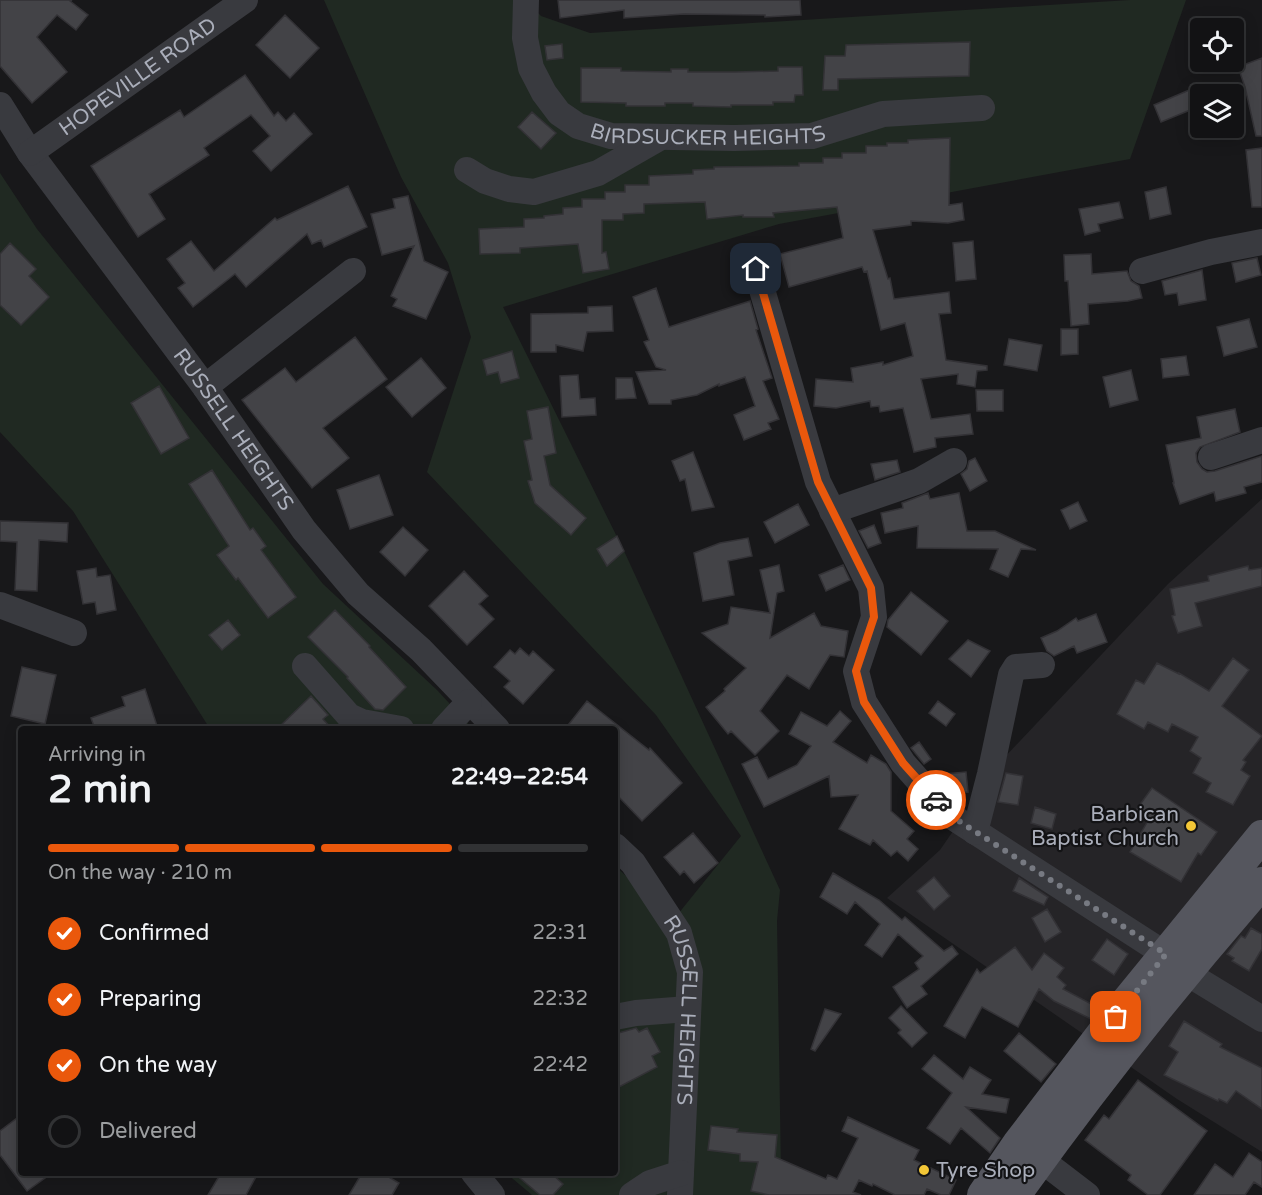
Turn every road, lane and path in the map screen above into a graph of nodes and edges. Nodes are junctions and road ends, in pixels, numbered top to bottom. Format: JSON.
{"nodes":[{"id":1,"x":245,"y":0,"type":"edge"},
{"id":2,"x":526,"y":0,"type":"edge"},
{"id":3,"x":0,"y":105,"type":"edge"},
{"id":4,"x":982,"y":108,"type":"dead end"},
{"id":5,"x":661,"y":137,"type":"junction"},
{"id":6,"x":30,"y":153,"type":"junction"},
{"id":7,"x":467,"y":170,"type":"dead end"},
{"id":8,"x":1262,"y":242,"type":"edge"},
{"id":9,"x":756,"y":269,"type":"dead end"},
{"id":10,"x":353,"y":271,"type":"dead end"},
{"id":11,"x":1142,"y":271,"type":"dead end"},
{"id":12,"x":205,"y":387,"type":"junction"},
{"id":13,"x":1262,"y":440,"type":"edge"},
{"id":14,"x":1211,"y":457,"type":"dead end"},
{"id":15,"x":954,"y":461,"type":"dead end"},
{"id":16,"x":832,"y":511,"type":"junction"},
{"id":17,"x":0,"y":604,"type":"edge"},
{"id":18,"x":74,"y":633,"type":"dead end"},
{"id":19,"x":1042,"y":665,"type":"dead end"},
{"id":20,"x":305,"y":666,"type":"dead end"},
{"id":21,"x":469,"y":702,"type":"junction"},
{"id":22,"x":385,"y":726,"type":"edge"},
{"id":23,"x":447,"y":726,"type":"edge"},
{"id":24,"x":494,"y":726,"type":"edge"},
{"id":25,"x":975,"y":832,"type":"junction"},
{"id":26,"x":1262,"y":836,"type":"edge"},
{"id":27,"x":618,"y":849,"type":"edge"},
{"id":28,"x":1262,"y":883,"type":"edge"},
{"id":29,"x":1175,"y":963,"type":"junction"},
{"id":30,"x":688,"y":1009,"type":"junction"},
{"id":31,"x":618,"y":1016,"type":"edge"},
{"id":32,"x":1262,"y":1019,"type":"edge"},
{"id":33,"x":1040,"y":1159,"type":"junction"},
{"id":34,"x":476,"y":1176,"type":"edge"},
{"id":35,"x":680,"y":1184,"type":"edge"},
{"id":36,"x":492,"y":1195,"type":"edge"},
{"id":37,"x":632,"y":1195,"type":"edge"},
{"id":38,"x":983,"y":1195,"type":"edge"},
{"id":39,"x":1015,"y":1195,"type":"edge"},
{"id":40,"x":1087,"y":1195,"type":"edge"}],
"edges":[{"from":1,"to":6,"type":"street","name":"HOPEVILLE ROAD"},
{"from":2,"to":5,"type":"street","name":"BIRDSUCKER HEIGHTS"},
{"from":3,"to":6,"type":"street","name":"RUSSELL HEIGHTS"},
{"from":4,"to":5,"type":"street","name":"BIRDSUCKER HEIGHTS"},
{"from":5,"to":7,"type":"street"},
{"from":6,"to":12,"type":"street","name":"RUSSELL HEIGHTS"},
{"from":8,"to":11,"type":"street"},
{"from":9,"to":16,"type":"street"},
{"from":10,"to":12,"type":"street"},
{"from":12,"to":21,"type":"street","name":"RUSSELL HEIGHTS"},
{"from":13,"to":14,"type":"street"},
{"from":15,"to":16,"type":"street"},
{"from":16,"to":25,"type":"street"},
{"from":17,"to":18,"type":"street"},
{"from":19,"to":25,"type":"street"},
{"from":20,"to":22,"type":"street"},
{"from":21,"to":23,"type":"street"},
{"from":21,"to":24,"type":"street","name":"RUSSELL HEIGHTS"},
{"from":25,"to":29,"type":"street"},
{"from":26,"to":29,"type":"main road"},
{"from":27,"to":30,"type":"street","name":"RUSSELL HEIGHTS"},
{"from":28,"to":29,"type":"main road"},
{"from":29,"to":32,"type":"street"},
{"from":29,"to":33,"type":"main road"},
{"from":29,"to":38,"type":"main road"},
{"from":30,"to":31,"type":"street"},
{"from":30,"to":35,"type":"street","name":"RUSSELL HEIGHTS"},
{"from":33,"to":39,"type":"main road"},
{"from":33,"to":40,"type":"street"},
{"from":34,"to":36,"type":"street"},
{"from":35,"to":37,"type":"street"}]}
